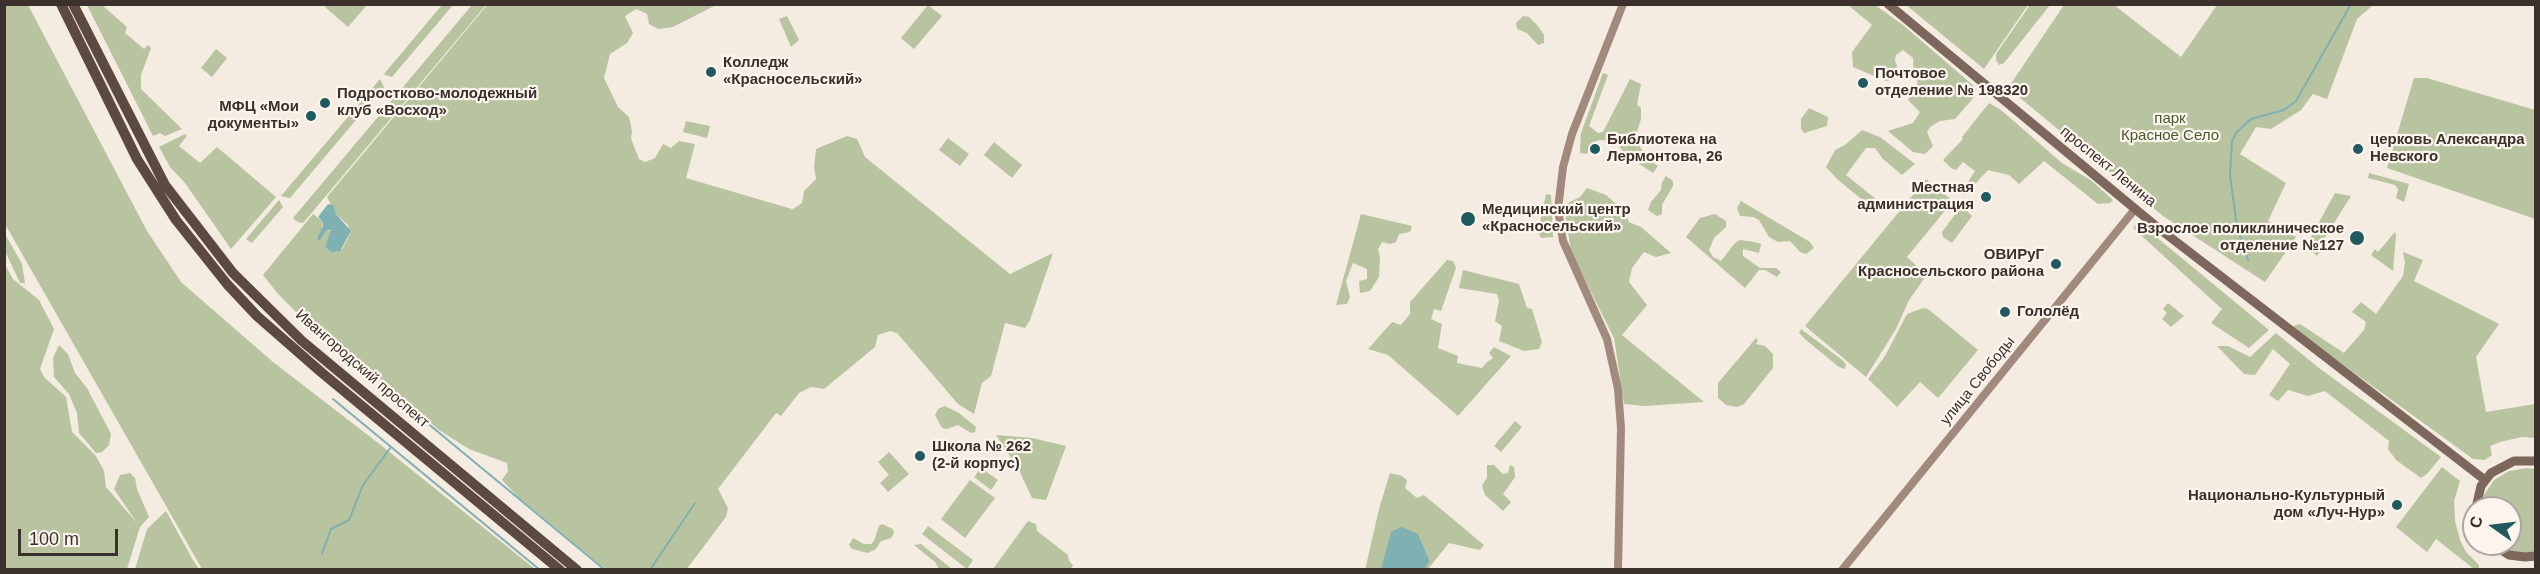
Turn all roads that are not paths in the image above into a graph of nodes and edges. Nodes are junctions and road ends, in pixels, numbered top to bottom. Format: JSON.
{"nodes":[{"id":1,"x":61,"y":4,"type":"edge"},
{"id":2,"x":74,"y":4,"type":"edge"},
{"id":3,"x":1623,"y":4,"type":"edge"},
{"id":4,"x":1888,"y":4,"type":"edge"},
{"id":5,"x":2135,"y":209,"type":"junction"},
{"id":6,"x":2535,"y":461,"type":"edge"},
{"id":7,"x":2485,"y":480,"type":"junction"},
{"id":8,"x":2478,"y":496,"type":"edge"},
{"id":9,"x":2516,"y":556,"type":"edge"},
{"id":10,"x":2535,"y":557,"type":"edge"},
{"id":11,"x":560,"y":570,"type":"edge"},
{"id":12,"x":577,"y":570,"type":"edge"},
{"id":13,"x":1618,"y":570,"type":"edge"},
{"id":14,"x":1842,"y":570,"type":"edge"}],
"edges":[{"from":1,"to":11,"type":"highway","name":"Ивангородский проспект"},
{"from":2,"to":12,"type":"highway","name":"Ивангородский проспект"},
{"from":3,"to":13,"type":"main road"},
{"from":4,"to":5,"type":"main road","name":"проспект Ленина"},
{"from":5,"to":7,"type":"main road","name":"проспект Ленина"},
{"from":5,"to":14,"type":"main road","name":"улица Свободы"},
{"from":6,"to":7,"type":"main road"},
{"from":7,"to":8,"type":"main road"},
{"from":9,"to":10,"type":"main road"}]}
